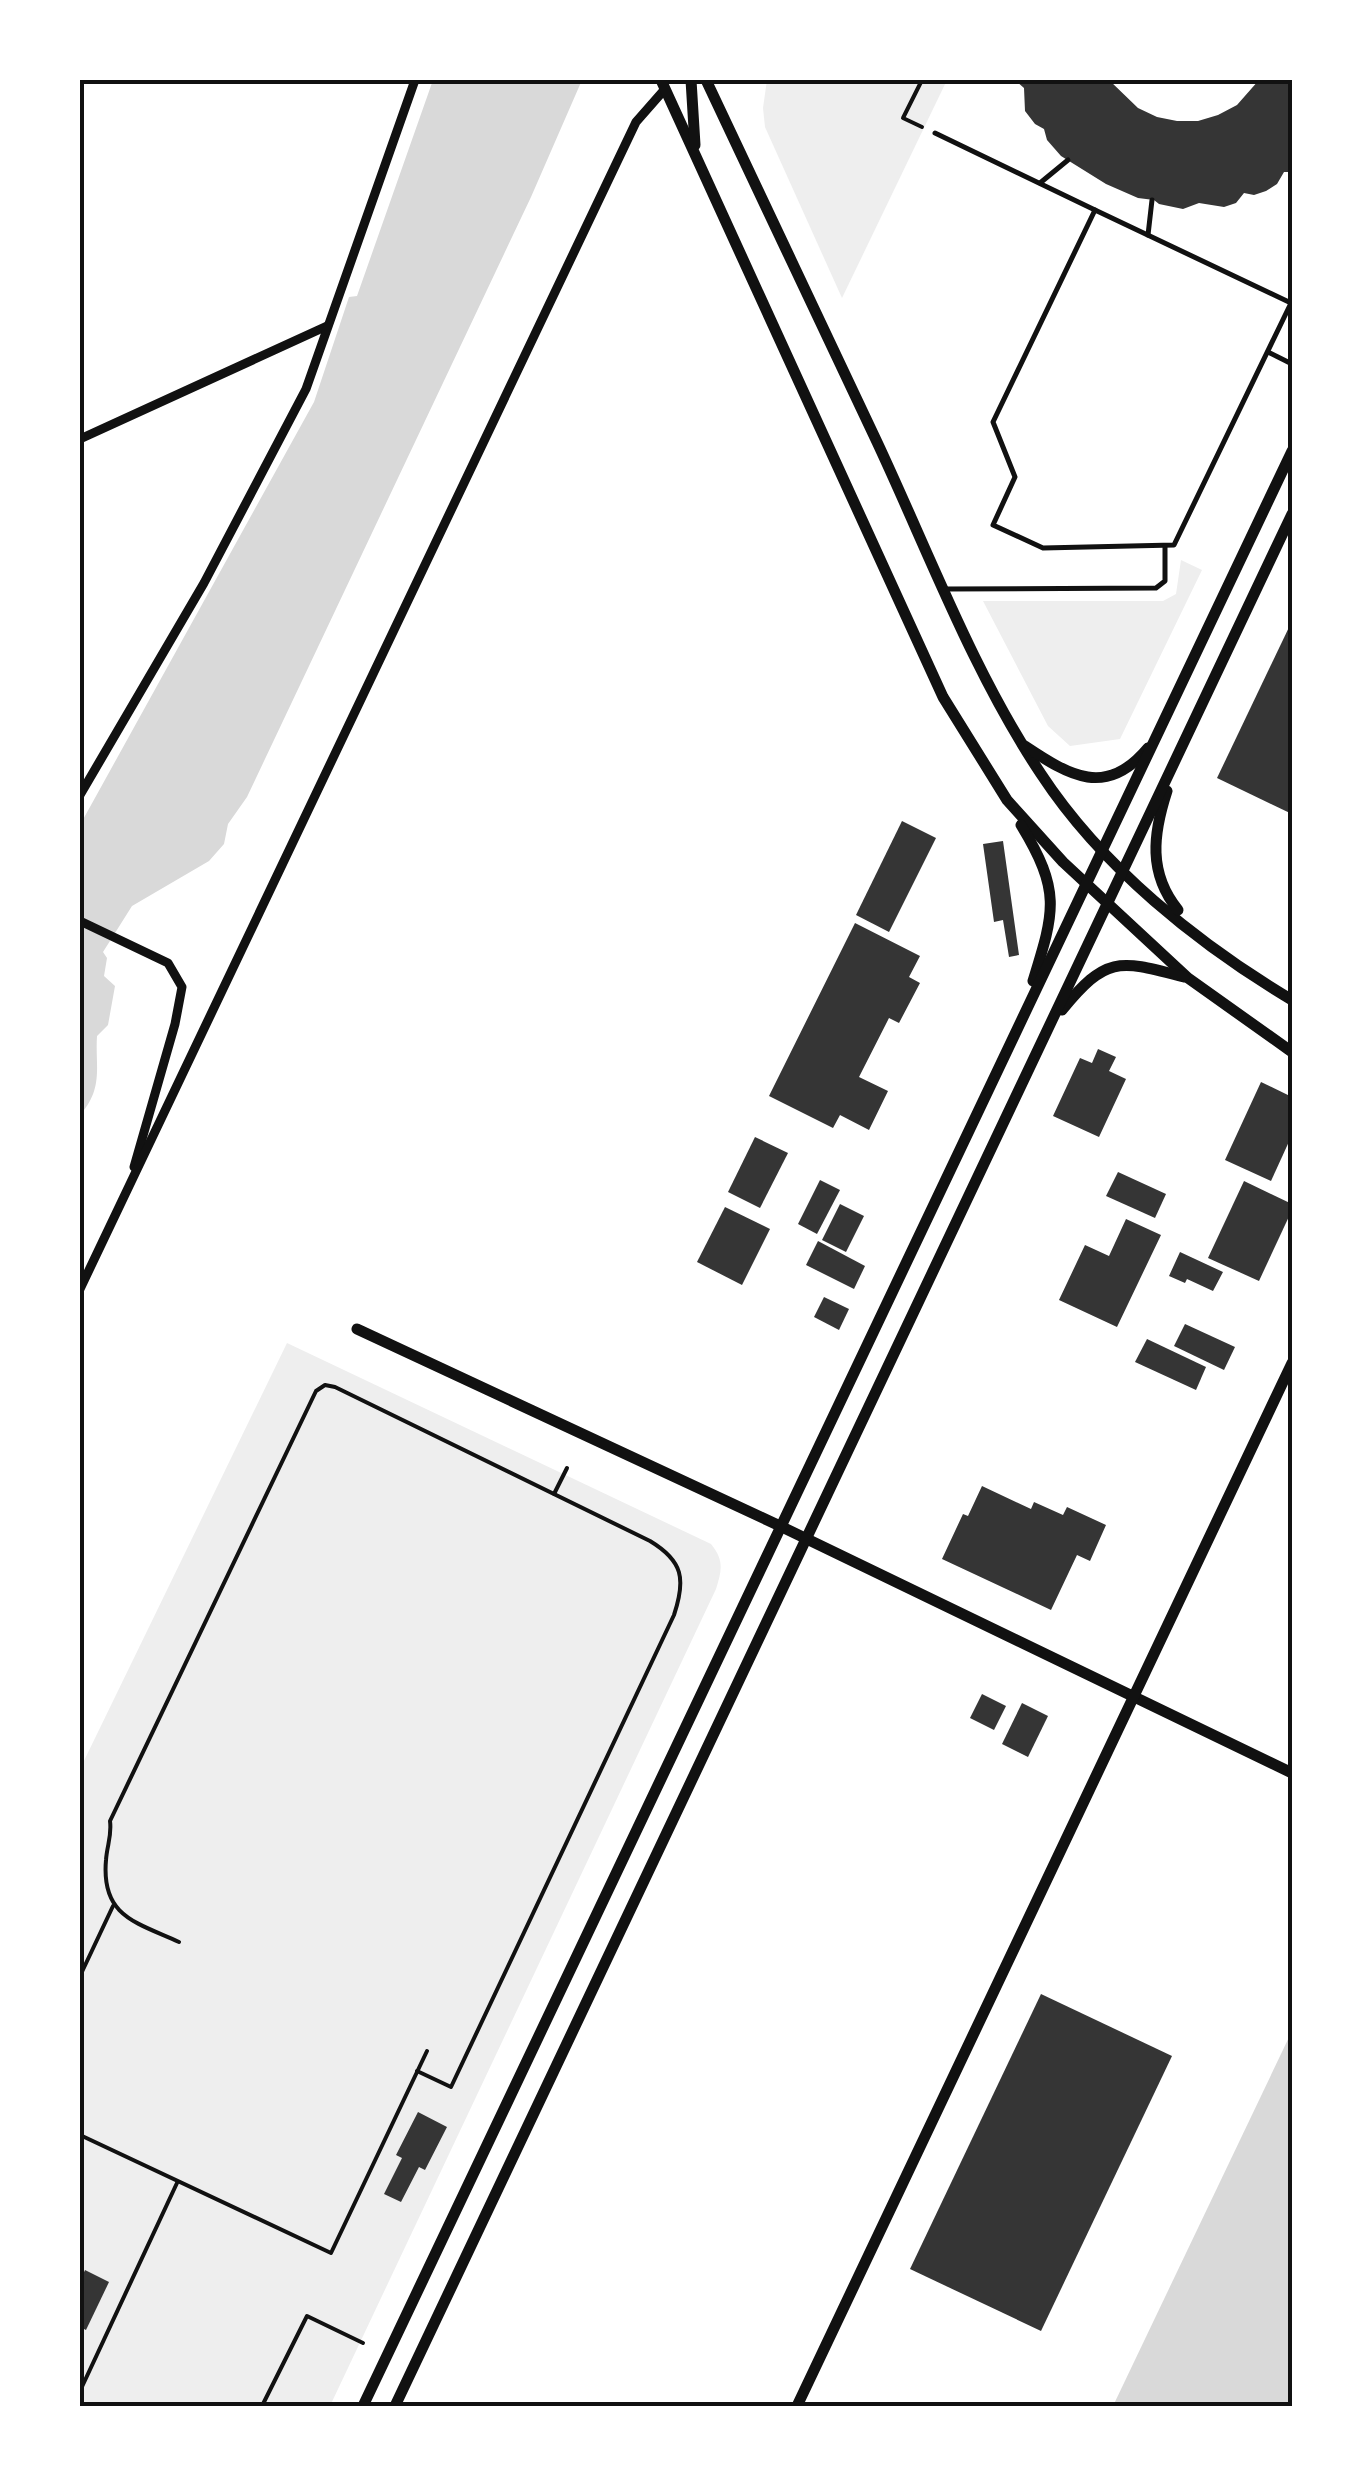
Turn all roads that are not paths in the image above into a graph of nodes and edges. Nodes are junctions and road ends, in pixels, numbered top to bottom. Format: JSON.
{"nodes":[{"id":1,"x":415,"y":80,"type":"edge"},
{"id":2,"x":691,"y":80,"type":"edge"},
{"id":3,"x":706,"y":80,"type":"edge"},
{"id":4,"x":666,"y":83,"type":"edge"},
{"id":5,"x":935,"y":134,"type":"road end"},
{"id":6,"x":696,"y":154,"type":"junction"},
{"id":7,"x":1068,"y":160,"type":"dead end"},
{"id":8,"x":1040,"y":183,"type":"junction"},
{"id":9,"x":1152,"y":200,"type":"dead end"},
{"id":10,"x":1095,"y":210,"type":"junction"},
{"id":11,"x":1148,"y":236,"type":"junction"},
{"id":12,"x":1291,"y":302,"type":"edge"},
{"id":13,"x":326,"y":326,"type":"junction"},
{"id":14,"x":1268,"y":352,"type":"junction"},
{"id":15,"x":1292,"y":364,"type":"edge"},
{"id":16,"x":80,"y":439,"type":"edge"},
{"id":17,"x":1292,"y":451,"type":"edge"},
{"id":18,"x":1292,"y":514,"type":"edge"},
{"id":19,"x":1165,"y":546,"type":"junction"},
{"id":20,"x":944,"y":589,"type":"junction"},
{"id":21,"x":1158,"y":736,"type":"junction"},
{"id":22,"x":1022,"y":744,"type":"junction"},
{"id":23,"x":1183,"y":744,"type":"junction"},
{"id":24,"x":80,"y":795,"type":"edge"},
{"id":25,"x":1007,"y":800,"type":"junction"},
{"id":26,"x":1102,"y":849,"type":"junction"},
{"id":27,"x":1123,"y":870,"type":"junction"},
{"id":28,"x":1085,"y":883,"type":"junction"},
{"id":29,"x":1107,"y":903,"type":"junction"},
{"id":30,"x":80,"y":921,"type":"edge"},
{"id":31,"x":1195,"y":933,"type":"junction"},
{"id":32,"x":1188,"y":978,"type":"junction"},
{"id":33,"x":1292,"y":1000,"type":"edge"},
{"id":34,"x":1025,"y":1009,"type":"junction"},
{"id":35,"x":1050,"y":1025,"type":"junction"},
{"id":36,"x":1292,"y":1052,"type":"edge"},
{"id":37,"x":128,"y":1189,"type":"junction"},
{"id":38,"x":80,"y":1289,"type":"edge"},
{"id":39,"x":357,"y":1329,"type":"dead end"},
{"id":40,"x":1292,"y":1363,"type":"edge"},
{"id":41,"x":780,"y":1526,"type":"junction"},
{"id":42,"x":806,"y":1539,"type":"junction"},
{"id":43,"x":1134,"y":1698,"type":"junction"},
{"id":44,"x":1292,"y":1774,"type":"edge"},
{"id":45,"x":363,"y":2406,"type":"edge"},
{"id":46,"x":395,"y":2406,"type":"edge"},
{"id":47,"x":797,"y":2406,"type":"edge"}],
"edges":[{"from":1,"to":13,"type":"street"},
{"from":2,"to":6,"type":"street"},
{"from":3,"to":20,"type":"street"},
{"from":4,"to":6,"type":"street"},
{"from":4,"to":37,"type":"street"},
{"from":5,"to":8,"type":"lane"},
{"from":6,"to":25,"type":"street"},
{"from":7,"to":8,"type":"lane"},
{"from":8,"to":10,"type":"lane"},
{"from":9,"to":11,"type":"lane"},
{"from":10,"to":11,"type":"lane"},
{"from":10,"to":19,"type":"lane"},
{"from":11,"to":12,"type":"lane"},
{"from":12,"to":14,"type":"lane"},
{"from":13,"to":16,"type":"street"},
{"from":13,"to":24,"type":"street"},
{"from":14,"to":15,"type":"lane"},
{"from":14,"to":19,"type":"lane"},
{"from":17,"to":21,"type":"street"},
{"from":18,"to":23,"type":"street"},
{"from":19,"to":20,"type":"lane"},
{"from":20,"to":22,"type":"street"},
{"from":21,"to":22,"type":"street"},
{"from":21,"to":26,"type":"street"},
{"from":22,"to":26,"type":"street"},
{"from":23,"to":27,"type":"street"},
{"from":23,"to":31,"type":"street"},
{"from":25,"to":28,"type":"street"},
{"from":25,"to":34,"type":"street"},
{"from":26,"to":27,"type":"street"},
{"from":26,"to":28,"type":"street"},
{"from":27,"to":29,"type":"street"},
{"from":27,"to":31,"type":"street"},
{"from":28,"to":29,"type":"street"},
{"from":28,"to":34,"type":"street"},
{"from":29,"to":32,"type":"street"},
{"from":29,"to":35,"type":"street"},
{"from":30,"to":37,"type":"street"},
{"from":31,"to":33,"type":"street"},
{"from":32,"to":35,"type":"street"},
{"from":32,"to":36,"type":"street"},
{"from":34,"to":41,"type":"street"},
{"from":35,"to":42,"type":"street"},
{"from":37,"to":38,"type":"street"},
{"from":39,"to":41,"type":"street"},
{"from":40,"to":43,"type":"street"},
{"from":41,"to":42,"type":"street"},
{"from":41,"to":45,"type":"street"},
{"from":42,"to":43,"type":"street"},
{"from":42,"to":46,"type":"street"},
{"from":43,"to":44,"type":"street"},
{"from":43,"to":47,"type":"street"}]}
